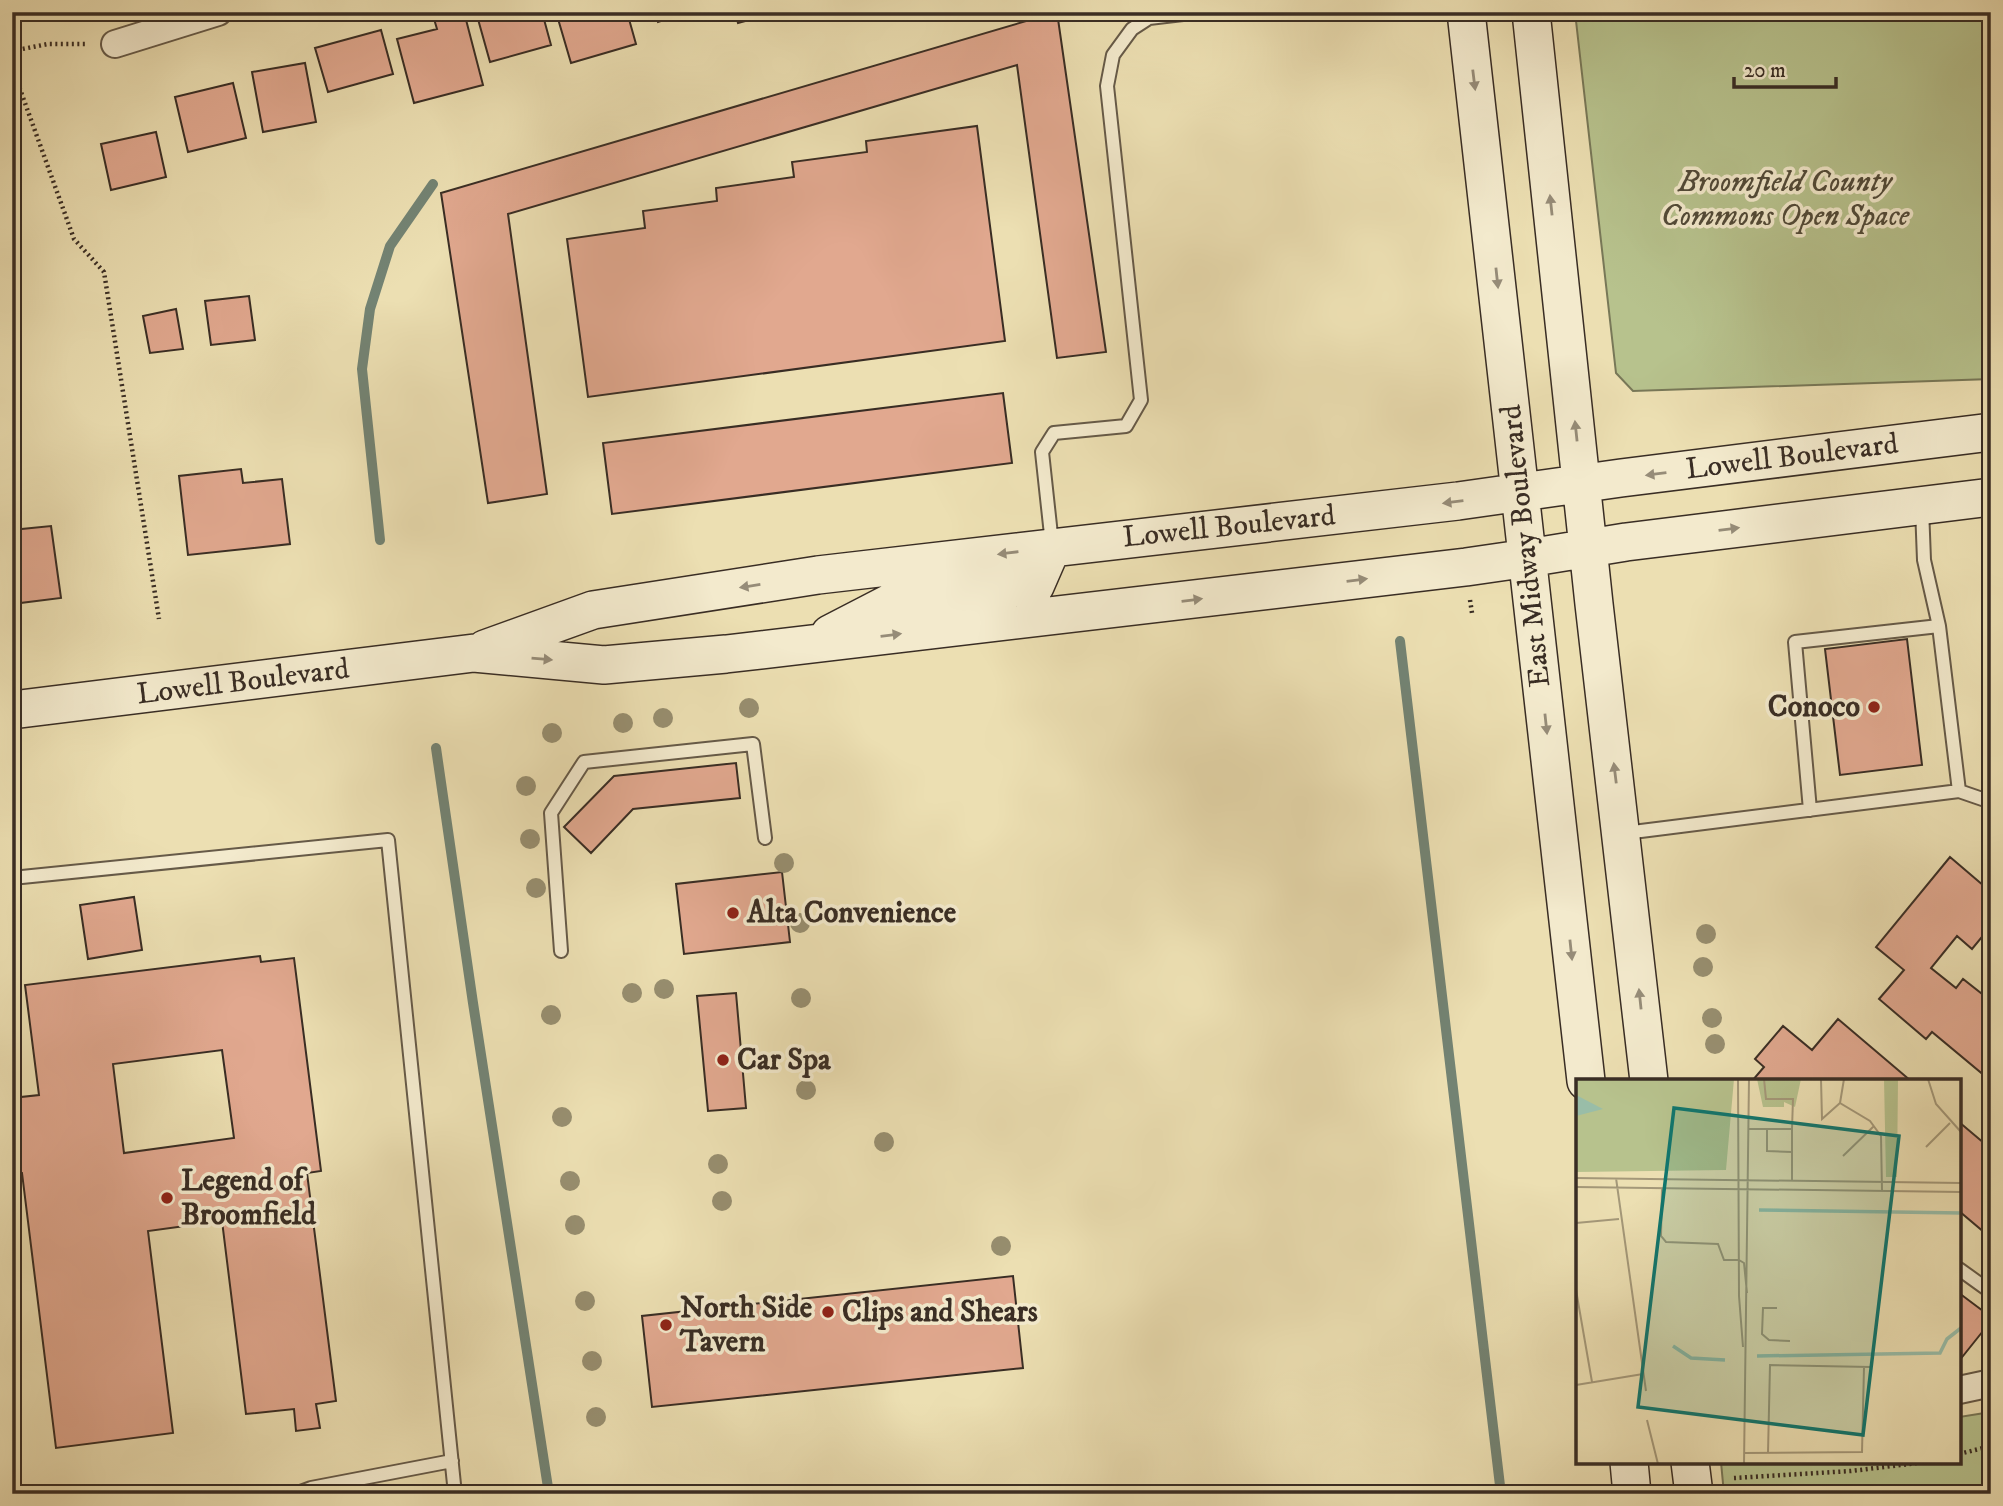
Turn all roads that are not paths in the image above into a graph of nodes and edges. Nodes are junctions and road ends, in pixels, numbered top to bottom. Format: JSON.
{"nodes":[{"id":1,"x":218,"y":12,"type":"edge"},
{"id":2,"x":1200,"y":12,"type":"edge"},
{"id":3,"x":1466,"y":12,"type":"edge"},
{"id":4,"x":1531,"y":12,"type":"edge"},
{"id":5,"x":115,"y":44,"type":"road end"},
{"id":6,"x":1991,"y":432,"type":"edge"},
{"id":7,"x":1581,"y":484,"type":"junction"},
{"id":8,"x":1521,"y":494,"type":"junction"},
{"id":9,"x":1991,"y":496,"type":"edge"},
{"id":10,"x":1922,"y":504,"type":"junction"},
{"id":11,"x":1052,"y":547,"type":"junction"},
{"id":12,"x":1588,"y":548,"type":"junction"},
{"id":13,"x":1528,"y":558,"type":"junction"},
{"id":14,"x":1939,"y":626,"type":"junction"},
{"id":15,"x":811,"y":644,"type":"junction"},
{"id":16,"x":474,"y":653,"type":"junction"},
{"id":17,"x":12,"y":710,"type":"edge"},
{"id":18,"x":1959,"y":791,"type":"junction"},
{"id":19,"x":1991,"y":803,"type":"edge"},
{"id":20,"x":1810,"y":810,"type":"junction"},
{"id":21,"x":1622,"y":833,"type":"junction"},
{"id":22,"x":765,"y":838,"type":"dead end"},
{"id":23,"x":12,"y":878,"type":"edge"},
{"id":24,"x":561,"y":951,"type":"dead end"},
{"id":25,"x":1586,"y":1079,"type":"edge"},
{"id":26,"x":1649,"y":1079,"type":"edge"},
{"id":27,"x":1961,"y":1270,"type":"edge"},
{"id":28,"x":1991,"y":1292,"type":"edge"},
{"id":29,"x":1991,"y":1381,"type":"edge"},
{"id":30,"x":1961,"y":1390,"type":"edge"},
{"id":31,"x":452,"y":1461,"type":"junction"},
{"id":32,"x":1629,"y":1464,"type":"edge"},
{"id":33,"x":1690,"y":1464,"type":"edge"},
{"id":34,"x":295,"y":1494,"type":"edge"},
{"id":35,"x":455,"y":1494,"type":"edge"},
{"id":36,"x":1632,"y":1494,"type":"edge"},
{"id":37,"x":1694,"y":1494,"type":"edge"}],
"edges":[{"from":1,"to":5,"type":"street"},
{"from":2,"to":11,"type":"lane"},
{"from":3,"to":8,"type":"main road","name":"East Midway Boulevard","one_way":true},
{"from":7,"to":4,"type":"main road","name":"East Midway Boulevard","one_way":true},
{"from":6,"to":7,"type":"main road","name":"Lowell Boulevard","one_way":true},
{"from":7,"to":8,"type":"main road","name":"Lowell Boulevard"},
{"from":7,"to":12,"type":"main road","name":"East Midway Boulevard"},
{"from":8,"to":11,"type":"main road","name":"Lowell Boulevard","one_way":true},
{"from":8,"to":13,"type":"main road","name":"East Midway Boulevard"},
{"from":9,"to":10,"type":"main road","name":"Lowell Boulevard"},
{"from":12,"to":10,"type":"main road","name":"Lowell Boulevard","one_way":true},
{"from":10,"to":14,"type":"lane"},
{"from":11,"to":15,"type":"main road"},
{"from":11,"to":16,"type":"main road","name":"Lowell Boulevard","one_way":true},
{"from":12,"to":13,"type":"main road","name":"Lowell Boulevard"},
{"from":21,"to":12,"type":"main road","name":"East Midway Boulevard","one_way":true},
{"from":15,"to":13,"type":"main road","name":"Lowell Boulevard","one_way":true},
{"from":13,"to":25,"type":"main road","name":"East Midway Boulevard","one_way":true},
{"from":14,"to":18,"type":"lane"},
{"from":14,"to":20,"type":"lane"},
{"from":16,"to":15,"type":"main road","name":"Lowell Boulevard","one_way":true},
{"from":16,"to":17,"type":"main road","name":"Lowell Boulevard"},
{"from":18,"to":19,"type":"lane"},
{"from":18,"to":20,"type":"lane"},
{"from":20,"to":21,"type":"lane"},
{"from":26,"to":21,"type":"main road","name":"East Midway Boulevard","one_way":true},
{"from":22,"to":24,"type":"lane"},
{"from":23,"to":31,"type":"lane"},
{"from":27,"to":28,"type":"lane"},
{"from":29,"to":30,"type":"street"},
{"from":31,"to":34,"type":"lane"},
{"from":31,"to":35,"type":"lane"},
{"from":32,"to":36,"type":"main road"},
{"from":33,"to":37,"type":"main road"}]}
